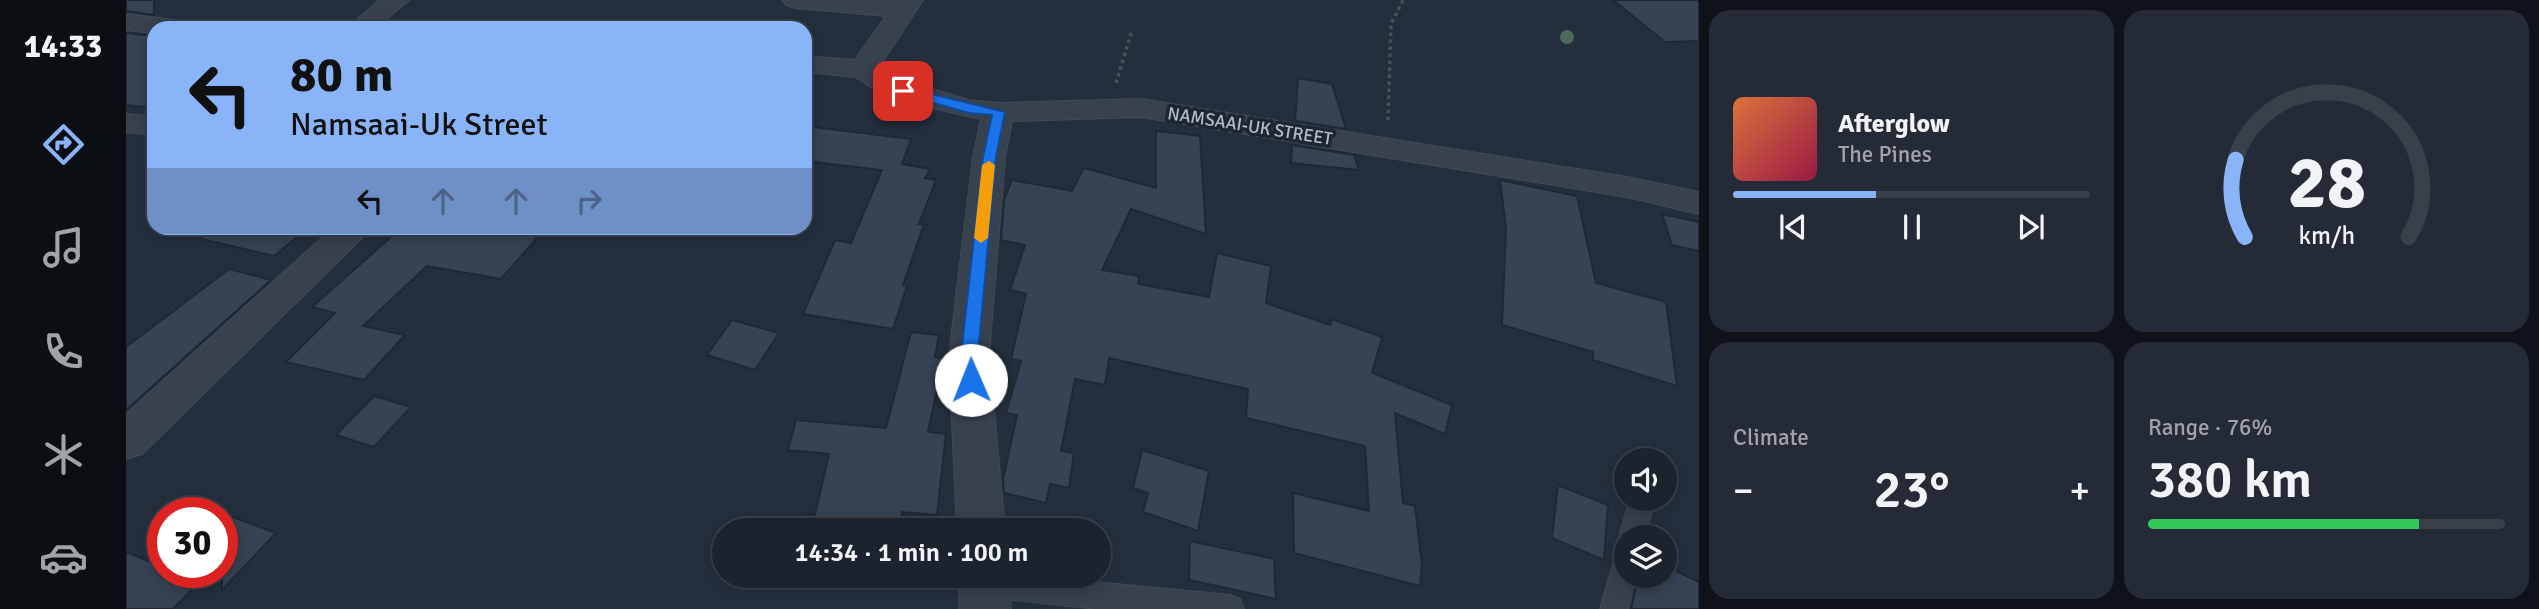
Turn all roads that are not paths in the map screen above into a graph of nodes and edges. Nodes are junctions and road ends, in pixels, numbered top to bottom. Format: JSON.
{"nodes":[{"id":1,"x":396,"y":0,"type":"edge"},
{"id":2,"x":795,"y":0,"type":"edge"},
{"id":3,"x":908,"y":5,"type":"edge"},
{"id":4,"x":369,"y":21,"type":"edge"},
{"id":5,"x":126,"y":22,"type":"edge"},
{"id":6,"x":147,"y":24,"type":"edge"},
{"id":7,"x":812,"y":65,"type":"edge"},
{"id":8,"x":863,"y":69,"type":"junction"},
{"id":9,"x":999,"y":112,"type":"junction"},
{"id":10,"x":126,"y":122,"type":"edge"},
{"id":11,"x":147,"y":125,"type":"edge"},
{"id":12,"x":1699,"y":203,"type":"edge"},
{"id":13,"x":347,"y":235,"type":"edge"},
{"id":14,"x":126,"y":441,"type":"edge"},
{"id":15,"x":980,"y":518,"type":"edge"},
{"id":16,"x":1619,"y":588,"type":"edge"},
{"id":17,"x":984,"y":590,"type":"edge"},
{"id":18,"x":1230,"y":609,"type":"edge"},
{"id":19,"x":1614,"y":609,"type":"edge"}],
"edges":[{"from":1,"to":4,"type":"street"},
{"from":2,"to":3,"type":"street"},
{"from":3,"to":8,"type":"street"},
{"from":5,"to":6,"type":"street"},
{"from":7,"to":8,"type":"street","name":"NAMSAAI-UK STREET"},
{"from":8,"to":9,"type":"street","name":"NAMSAAI-UK STREET"},
{"from":9,"to":12,"type":"street","name":"NAMSAAI-UK STREET"},
{"from":9,"to":15,"type":"street"},
{"from":10,"to":11,"type":"street"},
{"from":13,"to":14,"type":"street"},
{"from":16,"to":19,"type":"lane"},
{"from":17,"to":18,"type":"lane"}]}
